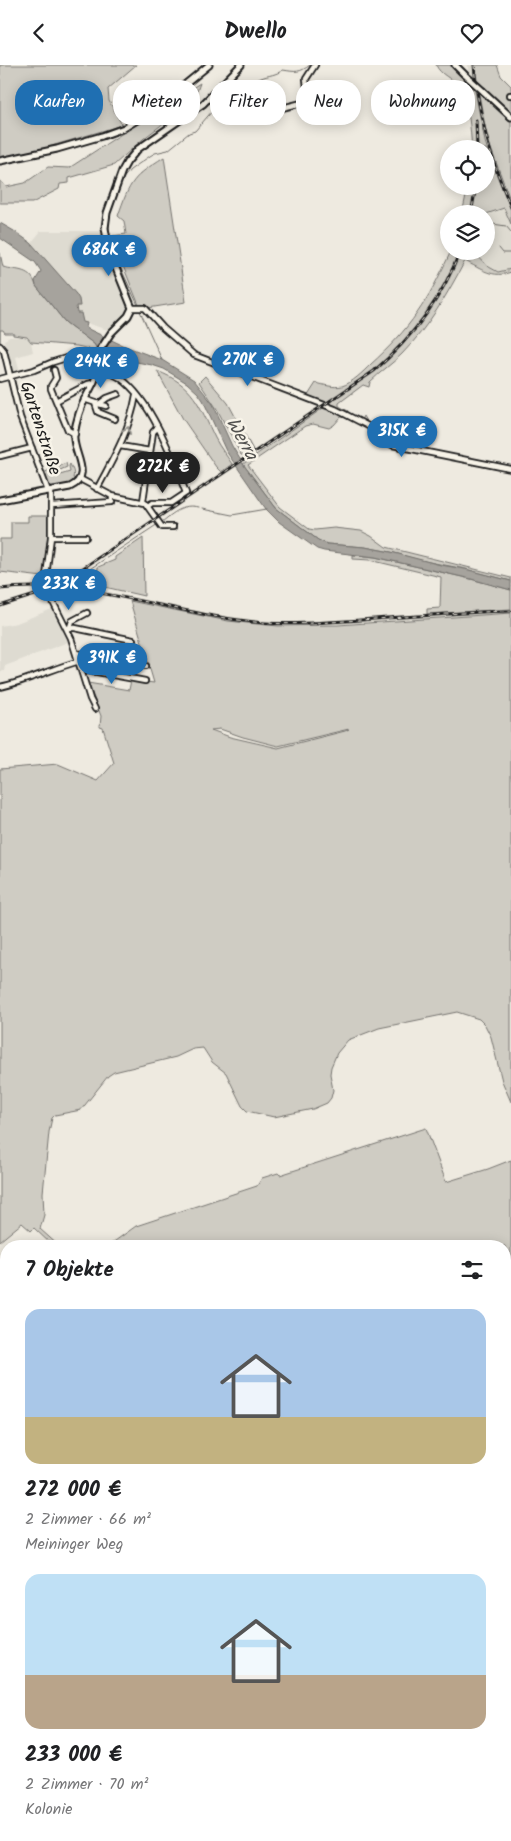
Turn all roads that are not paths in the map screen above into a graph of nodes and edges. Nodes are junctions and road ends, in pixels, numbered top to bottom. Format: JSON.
{"nodes":[{"id":1,"x":209,"y":65,"type":"edge"},
{"id":2,"x":241,"y":65,"type":"edge"},
{"id":3,"x":315,"y":65,"type":"edge"},
{"id":4,"x":455,"y":65,"type":"edge"},
{"id":5,"x":286,"y":107,"type":"edge"},
{"id":6,"x":511,"y":117,"type":"edge"},
{"id":7,"x":0,"y":161,"type":"edge"},
{"id":8,"x":136,"y":307,"type":"junction"},
{"id":9,"x":0,"y":346,"type":"edge"},
{"id":10,"x":99,"y":366,"type":"junction"},
{"id":11,"x":54,"y":371,"type":"dead end"},
{"id":12,"x":10,"y":376,"type":"junction"},
{"id":13,"x":0,"y":379,"type":"edge"},
{"id":14,"x":93,"y":383,"type":"junction"},
{"id":15,"x":118,"y":394,"type":"dead end"},
{"id":16,"x":136,"y":395,"type":"junction"},
{"id":17,"x":84,"y":399,"type":"junction"},
{"id":18,"x":56,"y":401,"type":"junction"},
{"id":19,"x":97,"y":403,"type":"junction"},
{"id":20,"x":106,"y":406,"type":"dead end"},
{"id":21,"x":115,"y":419,"type":"dead end"},
{"id":22,"x":157,"y":428,"type":"junction"},
{"id":23,"x":75,"y":434,"type":"junction"},
{"id":24,"x":120,"y":446,"type":"junction"},
{"id":25,"x":32,"y":447,"type":"junction"},
{"id":26,"x":150,"y":451,"type":"junction"},
{"id":27,"x":0,"y":456,"type":"edge"},
{"id":28,"x":511,"y":469,"type":"edge"},
{"id":29,"x":80,"y":479,"type":"junction"},
{"id":30,"x":97,"y":489,"type":"junction"},
{"id":31,"x":50,"y":490,"type":"junction"},
{"id":32,"x":112,"y":496,"type":"junction"},
{"id":33,"x":0,"y":500,"type":"edge"},
{"id":34,"x":142,"y":501,"type":"junction"},
{"id":35,"x":52,"y":506,"type":"junction"},
{"id":36,"x":148,"y":506,"type":"junction"},
{"id":37,"x":173,"y":527,"type":"dead end"},
{"id":38,"x":51,"y":537,"type":"junction"},
{"id":39,"x":86,"y":537,"type":"dead end"},
{"id":40,"x":87,"y":613,"type":"dead end"},
{"id":41,"x":68,"y":628,"type":"junction"},
{"id":42,"x":133,"y":641,"type":"dead end"},
{"id":43,"x":76,"y":653,"type":"junction"},
{"id":44,"x":79,"y":661,"type":"junction"},
{"id":45,"x":146,"y":666,"type":"dead end"},
{"id":46,"x":81,"y":669,"type":"junction"},
{"id":47,"x":145,"y":681,"type":"dead end"},
{"id":48,"x":0,"y":687,"type":"edge"},
{"id":49,"x":96,"y":709,"type":"dead end"}],
"edges":[{"from":1,"to":7,"type":"main road"},
{"from":2,"to":8,"type":"main road"},
{"from":3,"to":5,"type":"street"},
{"from":4,"to":6,"type":"main road","bridge":true},
{"from":8,"to":10,"type":"main road"},
{"from":8,"to":28,"type":"street"},
{"from":9,"to":12,"type":"street","name":"Gartenstraße"},
{"from":10,"to":12,"type":"street"},
{"from":10,"to":14,"type":"main road"},
{"from":10,"to":16,"type":"street"},
{"from":11,"to":18,"type":"street"},
{"from":12,"to":13,"type":"street"},
{"from":12,"to":25,"type":"street","name":"Gartenstraße"},
{"from":14,"to":17,"type":"main road"},
{"from":14,"to":18,"type":"street"},
{"from":15,"to":19,"type":"street"},
{"from":16,"to":22,"type":"street"},
{"from":24,"to":16,"type":"street","one_way":true},
{"from":17,"to":19,"type":"street"},
{"from":17,"to":23,"type":"main road"},
{"from":18,"to":23,"type":"street"},
{"from":19,"to":20,"type":"street"},
{"from":19,"to":21,"type":"street"},
{"from":22,"to":26,"type":"street"},
{"from":22,"to":36,"type":"street"},
{"from":23,"to":29,"type":"main road"},
{"from":24,"to":26,"type":"street"},
{"from":24,"to":30,"type":"street"},
{"from":25,"to":27,"type":"street"},
{"from":25,"to":31,"type":"street","name":"Gartenstraße"},
{"from":26,"to":34,"type":"street"},
{"from":29,"to":30,"type":"street"},
{"from":29,"to":31,"type":"main road"},
{"from":30,"to":32,"type":"street"},
{"from":31,"to":33,"type":"main road"},
{"from":31,"to":35,"type":"street","name":"Gartenstraße"},
{"from":32,"to":34,"type":"street"},
{"from":32,"to":35,"type":"street"},
{"from":34,"to":36,"type":"street"},
{"from":35,"to":38,"type":"street","name":"Gartenstraße"},
{"from":36,"to":37,"type":"street"},
{"from":38,"to":39,"type":"street"},
{"from":38,"to":41,"type":"street","name":"Gartenstraße"},
{"from":40,"to":41,"type":"street"},
{"from":41,"to":42,"type":"street"},
{"from":41,"to":43,"type":"street"},
{"from":43,"to":44,"type":"street"},
{"from":43,"to":45,"type":"street"},
{"from":44,"to":46,"type":"street"},
{"from":44,"to":48,"type":"street"},
{"from":46,"to":47,"type":"street"},
{"from":46,"to":49,"type":"street"}]}
